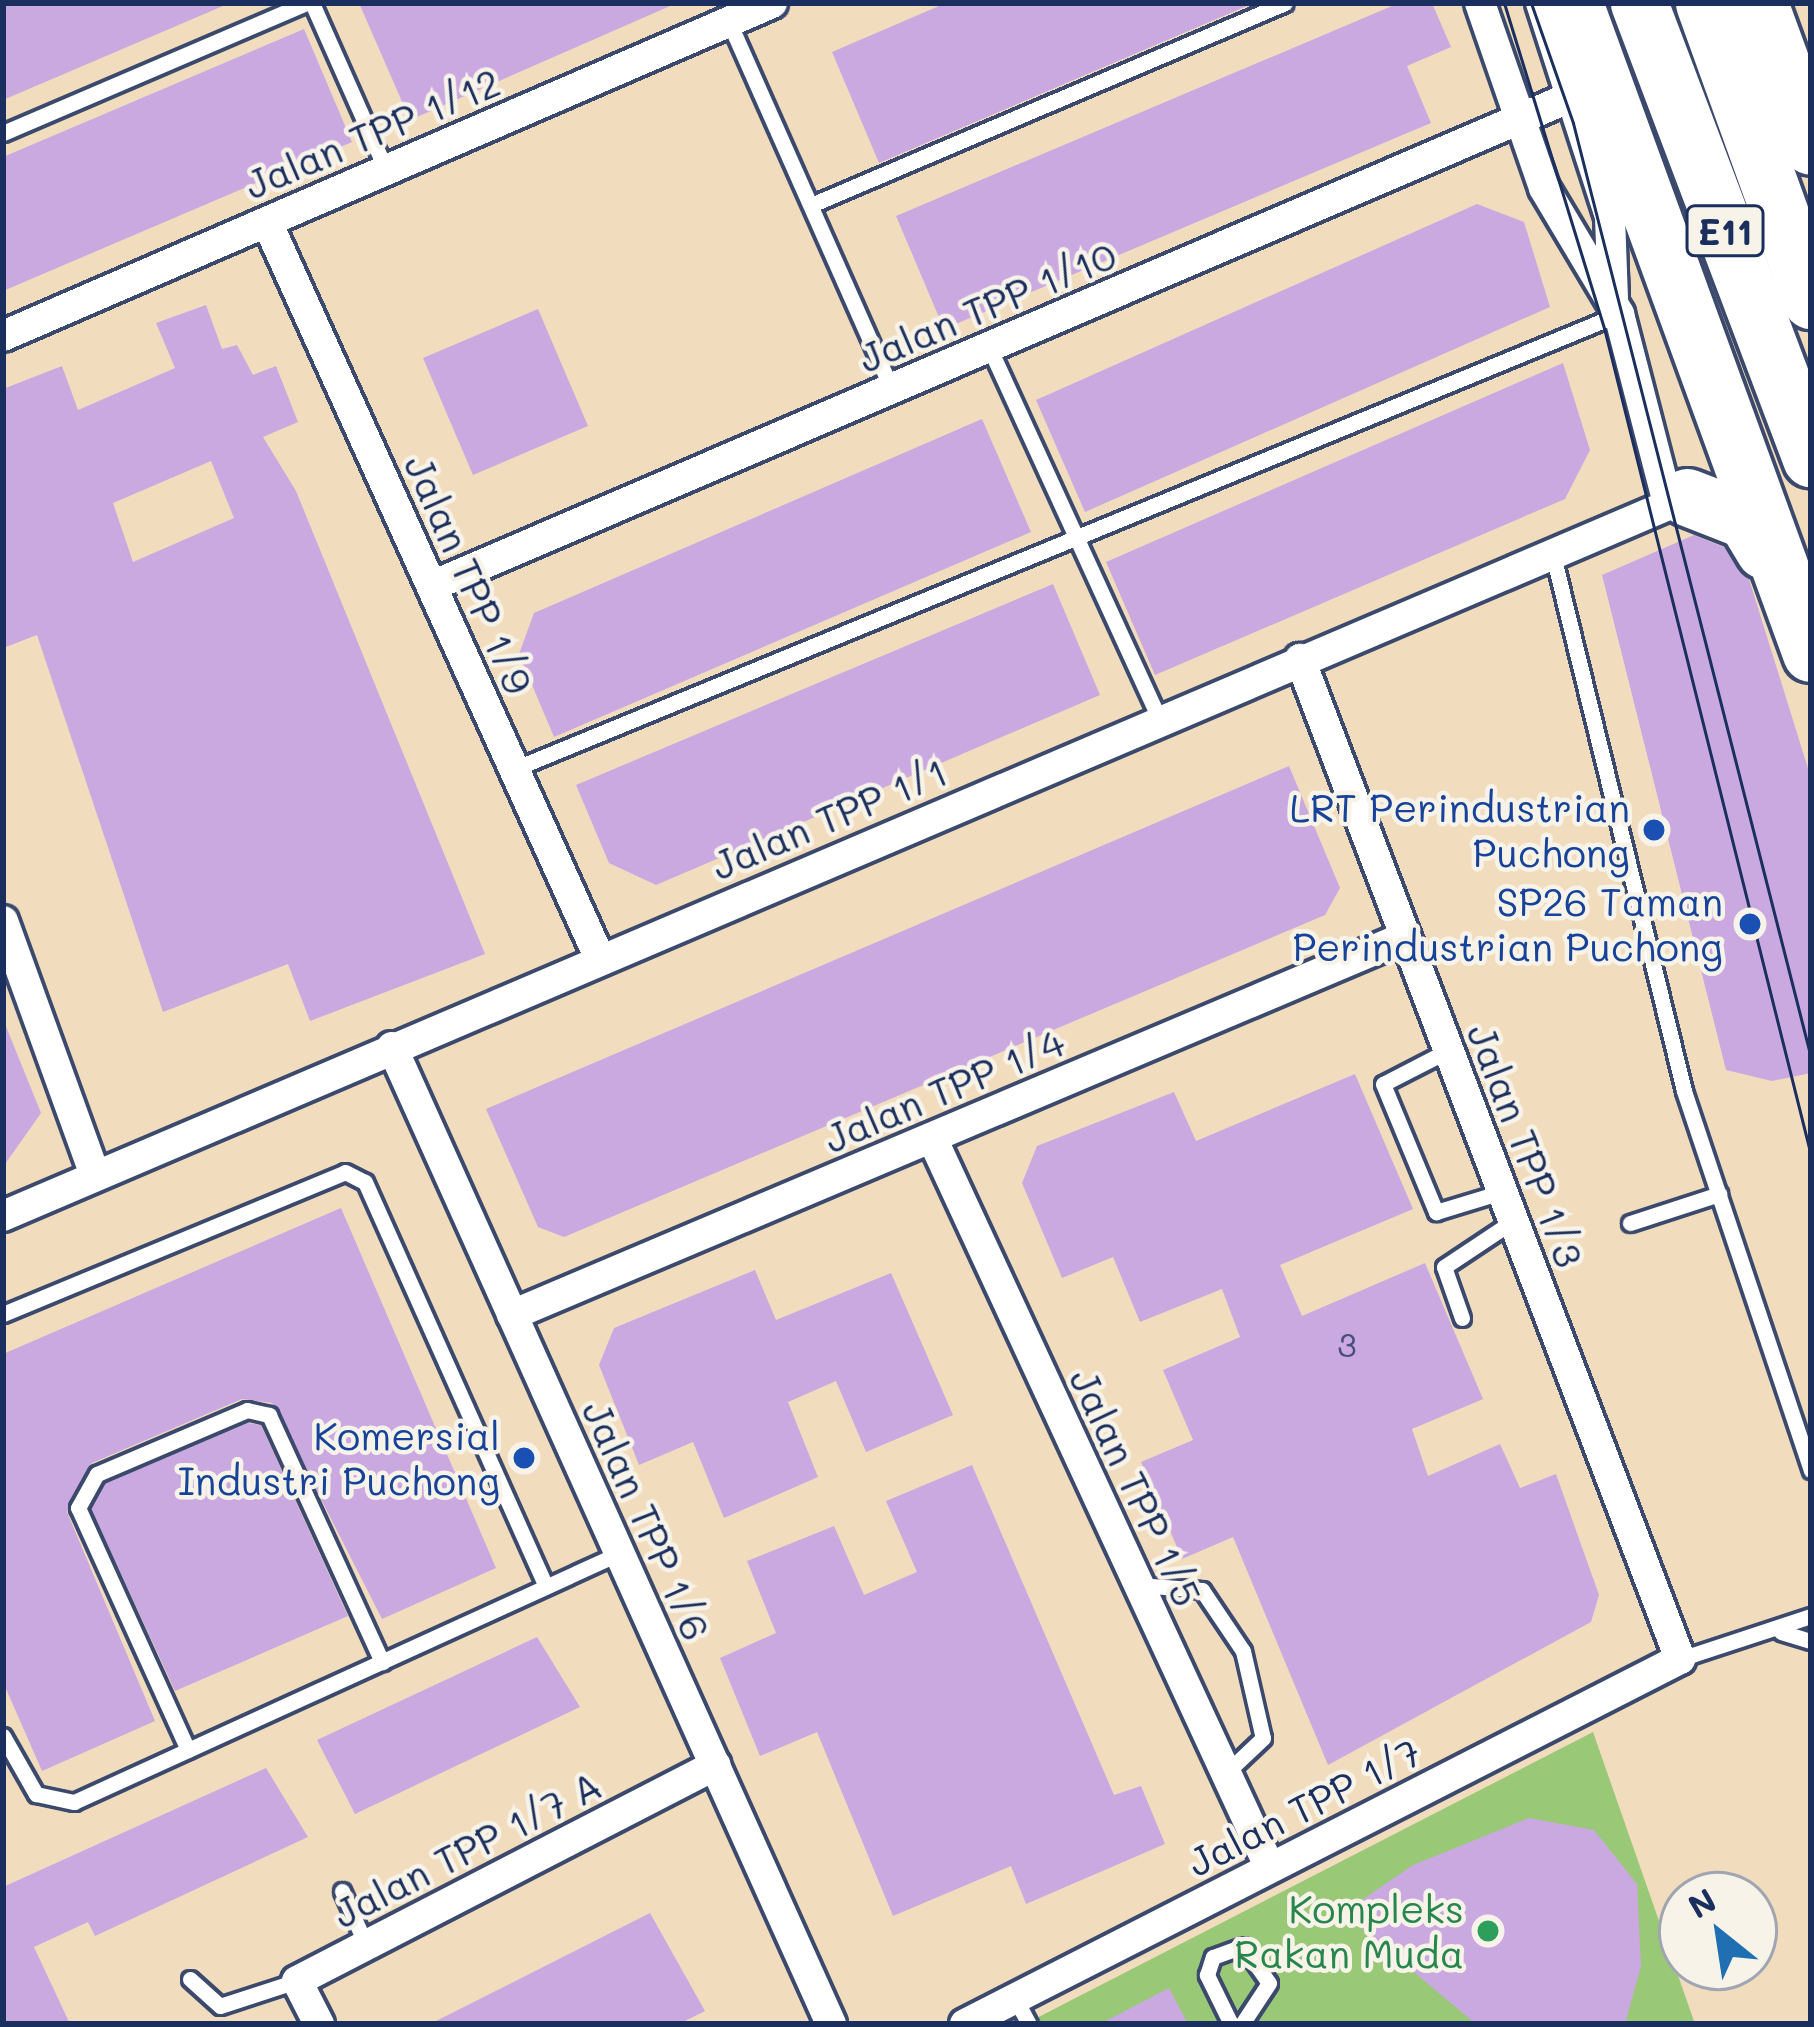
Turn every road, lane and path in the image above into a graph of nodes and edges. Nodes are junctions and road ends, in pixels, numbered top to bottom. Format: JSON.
{"nodes":[{"id":1,"x":309,"y":3,"type":"edge"},
{"id":2,"x":772,"y":3,"type":"edge"},
{"id":3,"x":1285,"y":3,"type":"edge"},
{"id":4,"x":1480,"y":3,"type":"edge"},
{"id":5,"x":1639,"y":3,"type":"edge"},
{"id":6,"x":1704,"y":3,"type":"edge"},
{"id":7,"x":1759,"y":3,"type":"edge"},
{"id":8,"x":1567,"y":14,"type":"edge"},
{"id":9,"x":729,"y":22,"type":"junction"},
{"id":10,"x":1574,"y":96,"type":"junction"},
{"id":11,"x":1518,"y":120,"type":"junction"},
{"id":12,"x":3,"y":134,"type":"edge"},
{"id":13,"x":1811,"y":146,"type":"edge"},
{"id":14,"x":386,"y":170,"type":"junction"},
{"id":15,"x":811,"y":205,"type":"junction"},
{"id":16,"x":266,"y":222,"type":"junction"},
{"id":17,"x":1811,"y":300,"type":"edge"},
{"id":18,"x":1616,"y":306,"type":"junction"},
{"id":19,"x":3,"y":336,"type":"edge"},
{"id":20,"x":989,"y":347,"type":"junction"},
{"id":21,"x":892,"y":389,"type":"junction"},
{"id":22,"x":1724,"y":426,"type":"junction"},
{"id":23,"x":1811,"y":459,"type":"edge"},
{"id":24,"x":1678,"y":500,"type":"junction"},
{"id":25,"x":1072,"y":531,"type":"junction"},
{"id":26,"x":1552,"y":550,"type":"junction"},
{"id":27,"x":1775,"y":570,"type":"junction"},
{"id":28,"x":432,"y":586,"type":"junction"},
{"id":29,"x":1811,"y":653,"type":"edge"},
{"id":30,"x":1300,"y":658,"type":"junction"},
{"id":31,"x":1159,"y":719,"type":"junction"},
{"id":32,"x":514,"y":769,"type":"junction"},
{"id":33,"x":3,"y":921,"type":"edge"},
{"id":34,"x":1406,"y":937,"type":"junction"},
{"id":35,"x":600,"y":959,"type":"junction"},
{"id":36,"x":392,"y":1047,"type":"junction"},
{"id":37,"x":1449,"y":1050,"type":"junction"},
{"id":38,"x":932,"y":1138,"type":"junction"},
{"id":39,"x":95,"y":1175,"type":"junction"},
{"id":40,"x":1719,"y":1195,"type":"junction"},
{"id":41,"x":1508,"y":1207,"type":"junction"},
{"id":42,"x":3,"y":1216,"type":"edge"},
{"id":43,"x":1630,"y":1222,"type":"dead end"},
{"id":44,"x":3,"y":1314,"type":"edge"},
{"id":45,"x":512,"y":1315,"type":"junction"},
{"id":46,"x":1462,"y":1318,"type":"dead end"},
{"id":47,"x":1811,"y":1470,"type":"edge"},
{"id":48,"x":620,"y":1553,"type":"junction"},
{"id":49,"x":1139,"y":1585,"type":"junction"},
{"id":50,"x":546,"y":1586,"type":"junction"},
{"id":51,"x":1811,"y":1616,"type":"edge"},
{"id":52,"x":1781,"y":1632,"type":"junction"},
{"id":53,"x":1811,"y":1640,"type":"edge"},
{"id":54,"x":1679,"y":1659,"type":"junction"},
{"id":55,"x":382,"y":1662,"type":"junction"},
{"id":56,"x":3,"y":1736,"type":"edge"},
{"id":57,"x":188,"y":1750,"type":"junction"},
{"id":58,"x":715,"y":1765,"type":"junction"},
{"id":59,"x":1226,"y":1773,"type":"junction"},
{"id":60,"x":1270,"y":1868,"type":"junction"},
{"id":61,"x":342,"y":1891,"type":"dead end"},
{"id":62,"x":366,"y":1945,"type":"junction"},
{"id":63,"x":190,"y":1979,"type":"dead end"},
{"id":64,"x":297,"y":1981,"type":"junction"},
{"id":65,"x":1022,"y":2011,"type":"edge"},
{"id":66,"x":320,"y":2024,"type":"edge"},
{"id":67,"x":831,"y":2024,"type":"edge"},
{"id":68,"x":965,"y":2024,"type":"edge"},
{"id":69,"x":1231,"y":2024,"type":"edge"},
{"id":70,"x":1242,"y":2024,"type":"edge"}],
"edges":[{"from":1,"to":12,"type":"lane"},
{"from":1,"to":14,"type":"lane"},
{"from":2,"to":9,"type":"street","name":"Jalan TPP 1/12"},
{"from":3,"to":15,"type":"lane"},
{"from":4,"to":11,"type":"street"},
{"from":5,"to":23,"type":"highway","number":"E11"},
{"from":6,"to":17,"type":"highway","number":"E11"},
{"from":7,"to":13,"type":"highway"},
{"from":8,"to":10,"type":"street"},
{"from":8,"to":22,"type":"highway"},
{"from":9,"to":14,"type":"street","name":"Jalan TPP 1/12"},
{"from":9,"to":15,"type":"lane"},
{"from":10,"to":11,"type":"street","name":"Jalan TPP 1/10"},
{"from":10,"to":18,"type":"street"},
{"from":11,"to":18,"type":"street"},
{"from":11,"to":20,"type":"street","name":"Jalan TPP 1/10"},
{"from":14,"to":16,"type":"street","name":"Jalan TPP 1/12"},
{"from":15,"to":21,"type":"lane"},
{"from":16,"to":19,"type":"street","name":"Jalan TPP 1/12"},
{"from":16,"to":28,"type":"street","name":"Jalan TPP 1/9"},
{"from":18,"to":24,"type":"street"},
{"from":18,"to":25,"type":"lane"},
{"from":20,"to":21,"type":"street","name":"Jalan TPP 1/10"},
{"from":20,"to":25,"type":"lane"},
{"from":21,"to":28,"type":"street","name":"Jalan TPP 1/10"},
{"from":22,"to":24,"type":"highway"},
{"from":22,"to":27,"type":"highway"},
{"from":24,"to":26,"type":"street","name":"Jalan TPP 1/1"},
{"from":24,"to":27,"type":"highway"},
{"from":25,"to":31,"type":"lane"},
{"from":25,"to":32,"type":"lane"},
{"from":26,"to":30,"type":"street","name":"Jalan TPP 1/1"},
{"from":26,"to":40,"type":"lane"},
{"from":27,"to":29,"type":"highway"},
{"from":28,"to":32,"type":"street","name":"Jalan TPP 1/9"},
{"from":30,"to":31,"type":"street","name":"Jalan TPP 1/1"},
{"from":30,"to":34,"type":"street","name":"Jalan TPP 1/3"},
{"from":31,"to":35,"type":"street","name":"Jalan TPP 1/1"},
{"from":32,"to":35,"type":"street","name":"Jalan TPP 1/9"},
{"from":33,"to":39,"type":"street"},
{"from":34,"to":37,"type":"street","name":"Jalan TPP 1/3"},
{"from":34,"to":38,"type":"street","name":"Jalan TPP 1/4"},
{"from":35,"to":36,"type":"street","name":"Jalan TPP 1/1"},
{"from":36,"to":39,"type":"street","name":"Jalan TPP 1/1"},
{"from":36,"to":45,"type":"street","name":"Jalan TPP 1/6"},
{"from":37,"to":41,"type":"street","name":"Jalan TPP 1/3"},
{"from":37,"to":41,"type":"lane"},
{"from":38,"to":45,"type":"street","name":"Jalan TPP 1/4"},
{"from":38,"to":49,"type":"street","name":"Jalan TPP 1/5"},
{"from":39,"to":42,"type":"street","name":"Jalan TPP 1/1"},
{"from":40,"to":43,"type":"lane"},
{"from":40,"to":47,"type":"lane"},
{"from":41,"to":46,"type":"lane"},
{"from":41,"to":54,"type":"street","name":"Jalan TPP 1/3"},
{"from":44,"to":50,"type":"lane"},
{"from":45,"to":48,"type":"street","name":"Jalan TPP 1/6"},
{"from":48,"to":50,"type":"lane"},
{"from":48,"to":58,"type":"street","name":"Jalan TPP 1/6"},
{"from":49,"to":59,"type":"street","name":"Jalan TPP 1/5"},
{"from":49,"to":59,"type":"lane"},
{"from":50,"to":55,"type":"lane"},
{"from":51,"to":52,"type":"lane"},
{"from":52,"to":53,"type":"lane"},
{"from":52,"to":54,"type":"lane"},
{"from":54,"to":60,"type":"street","name":"Jalan TPP 1/7"},
{"from":55,"to":57,"type":"lane"},
{"from":55,"to":57,"type":"lane"},
{"from":56,"to":57,"type":"lane"},
{"from":58,"to":62,"type":"street","name":"Jalan TPP 1/7 A"},
{"from":58,"to":67,"type":"street","name":"Jalan TPP 1/6"},
{"from":59,"to":60,"type":"street","name":"Jalan TPP 1/5"},
{"from":60,"to":65,"type":"street","name":"Jalan TPP 1/7"},
{"from":61,"to":62,"type":"lane"},
{"from":62,"to":64,"type":"street","name":"Jalan TPP 1/7 A"},
{"from":63,"to":64,"type":"lane"},
{"from":64,"to":66,"type":"street"},
{"from":65,"to":68,"type":"street","name":"Jalan TPP 1/7"},
{"from":69,"to":70,"type":"lane"}]}
